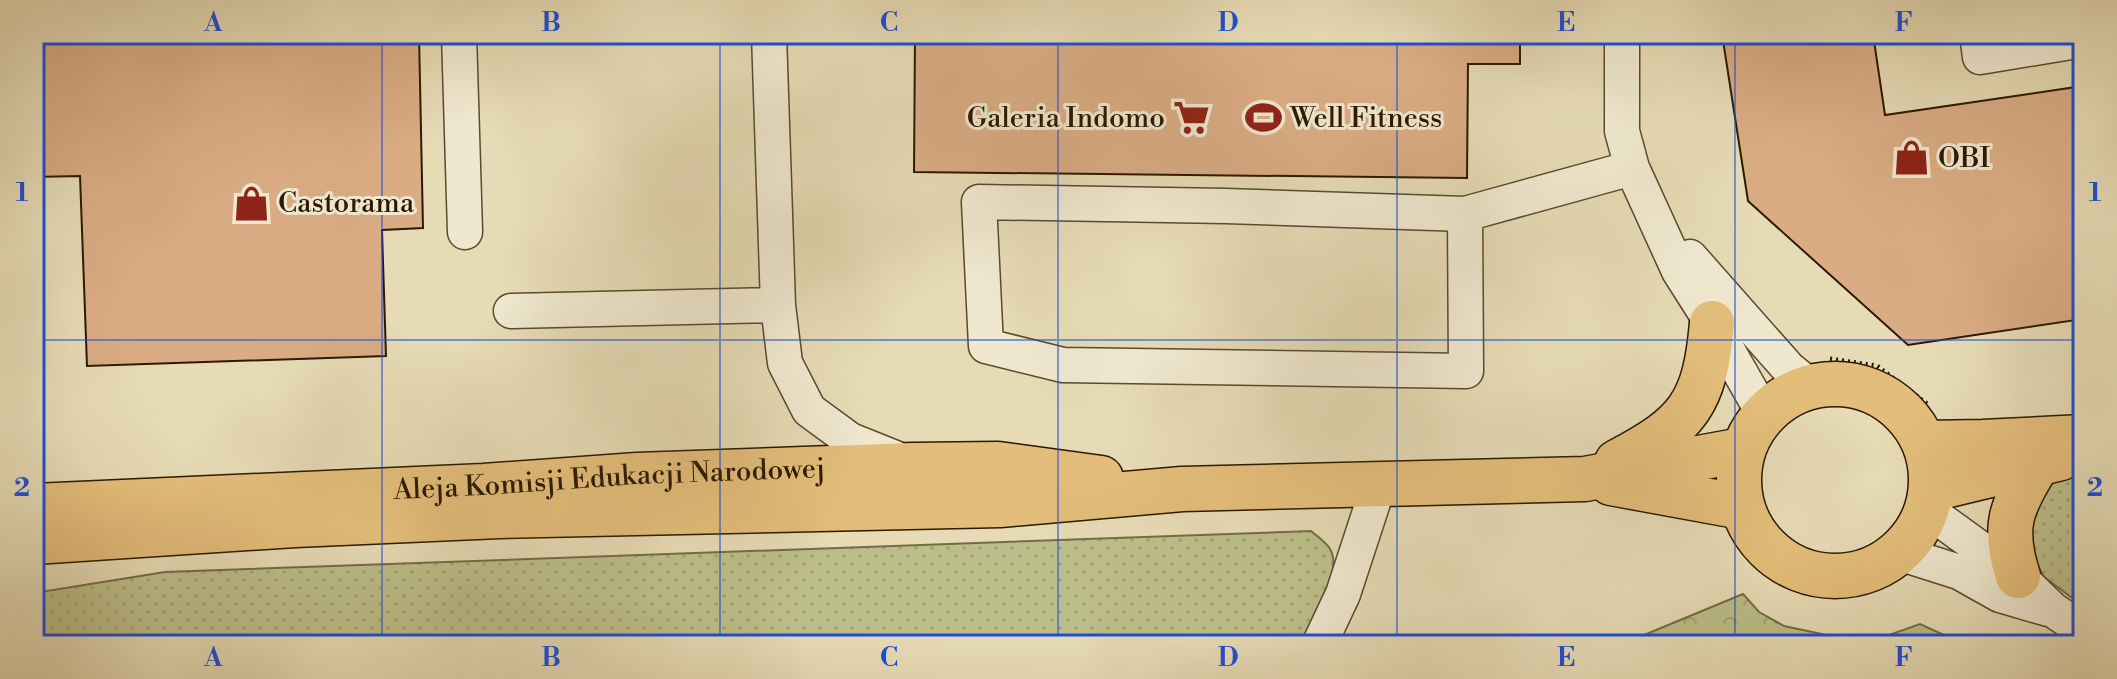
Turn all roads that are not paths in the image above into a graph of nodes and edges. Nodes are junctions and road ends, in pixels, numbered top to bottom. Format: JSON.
{"nodes":[{"id":1,"x":459,"y":34,"type":"edge"},
{"id":2,"x":769,"y":34,"type":"edge"},
{"id":3,"x":1622,"y":34,"type":"edge"},
{"id":4,"x":1977,"y":34,"type":"edge"},
{"id":5,"x":2083,"y":40,"type":"edge"},
{"id":6,"x":1632,"y":168,"type":"junction"},
{"id":7,"x":1465,"y":214,"type":"junction"},
{"id":8,"x":1658,"y":220,"type":"junction"},
{"id":9,"x":465,"y":232,"type":"dead end"},
{"id":10,"x":778,"y":305,"type":"junction"},
{"id":11,"x":511,"y":311,"type":"dead end"},
{"id":12,"x":1712,"y":323,"type":"junction"},
{"id":13,"x":1818,"y":372,"type":"junction"},
{"id":14,"x":1930,"y":426,"type":"junction"},
{"id":15,"x":1752,"y":433,"type":"junction"},
{"id":16,"x":2083,"y":437,"type":"edge"},
{"id":17,"x":2083,"y":453,"type":"edge"},
{"id":18,"x":913,"y":465,"type":"junction"},
{"id":19,"x":2037,"y":465,"type":"junction"},
{"id":20,"x":1585,"y":479,"type":"junction"},
{"id":21,"x":1379,"y":484,"type":"junction"},
{"id":22,"x":1182,"y":489,"type":"junction"},
{"id":23,"x":1929,"y":499,"type":"junction"},
{"id":24,"x":34,"y":506,"type":"edge"},
{"id":25,"x":1742,"y":507,"type":"junction"},
{"id":26,"x":34,"y":542,"type":"edge"},
{"id":27,"x":1899,"y":553,"type":"junction"},
{"id":28,"x":2018,"y":576,"type":"junction"},
{"id":29,"x":2053,"y":610,"type":"junction"},
{"id":30,"x":2083,"y":630,"type":"edge"},
{"id":31,"x":1319,"y":645,"type":"edge"}],
"edges":[{"from":1,"to":9,"type":"street"},
{"from":2,"to":10,"type":"street"},
{"from":3,"to":6,"type":"street"},
{"from":4,"to":5,"type":"street"},
{"from":6,"to":7,"type":"street"},
{"from":6,"to":8,"type":"street"},
{"from":7,"to":7,"type":"street"},
{"from":8,"to":12,"type":"street"},
{"from":8,"to":13,"type":"street"},
{"from":10,"to":11,"type":"street"},
{"from":10,"to":18,"type":"street"},
{"from":12,"to":15,"type":"street"},
{"from":12,"to":20,"type":"main road"},
{"from":13,"to":14,"type":"main road"},
{"from":13,"to":15,"type":"main road"},
{"from":14,"to":16,"type":"main road"},
{"from":14,"to":23,"type":"main road"},
{"from":15,"to":20,"type":"main road","name":"Aleja Komisji Edukacji Narodowej"},
{"from":15,"to":25,"type":"main road"},
{"from":17,"to":19,"type":"main road"},
{"from":18,"to":22,"type":"main road","name":"Aleja Komisji Edukacji Narodowej"},
{"from":18,"to":24,"type":"main road","name":"Aleja Komisji Edukacji Narodowej"},
{"from":19,"to":23,"type":"main road"},
{"from":19,"to":28,"type":"main road"},
{"from":20,"to":21,"type":"main road","name":"Aleja Komisji Edukacji Narodowej"},
{"from":20,"to":25,"type":"main road","name":"Aleja Komisji Edukacji Narodowej"},
{"from":21,"to":22,"type":"main road","name":"Aleja Komisji Edukacji Narodowej"},
{"from":21,"to":31,"type":"street"},
{"from":22,"to":26,"type":"main road","name":"Aleja Komisji Edukacji Narodowej"},
{"from":23,"to":27,"type":"main road"},
{"from":23,"to":28,"type":"street"},
{"from":25,"to":27,"type":"main road"},
{"from":27,"to":29,"type":"street"},
{"from":28,"to":29,"type":"street"},
{"from":29,"to":30,"type":"street"}]}
